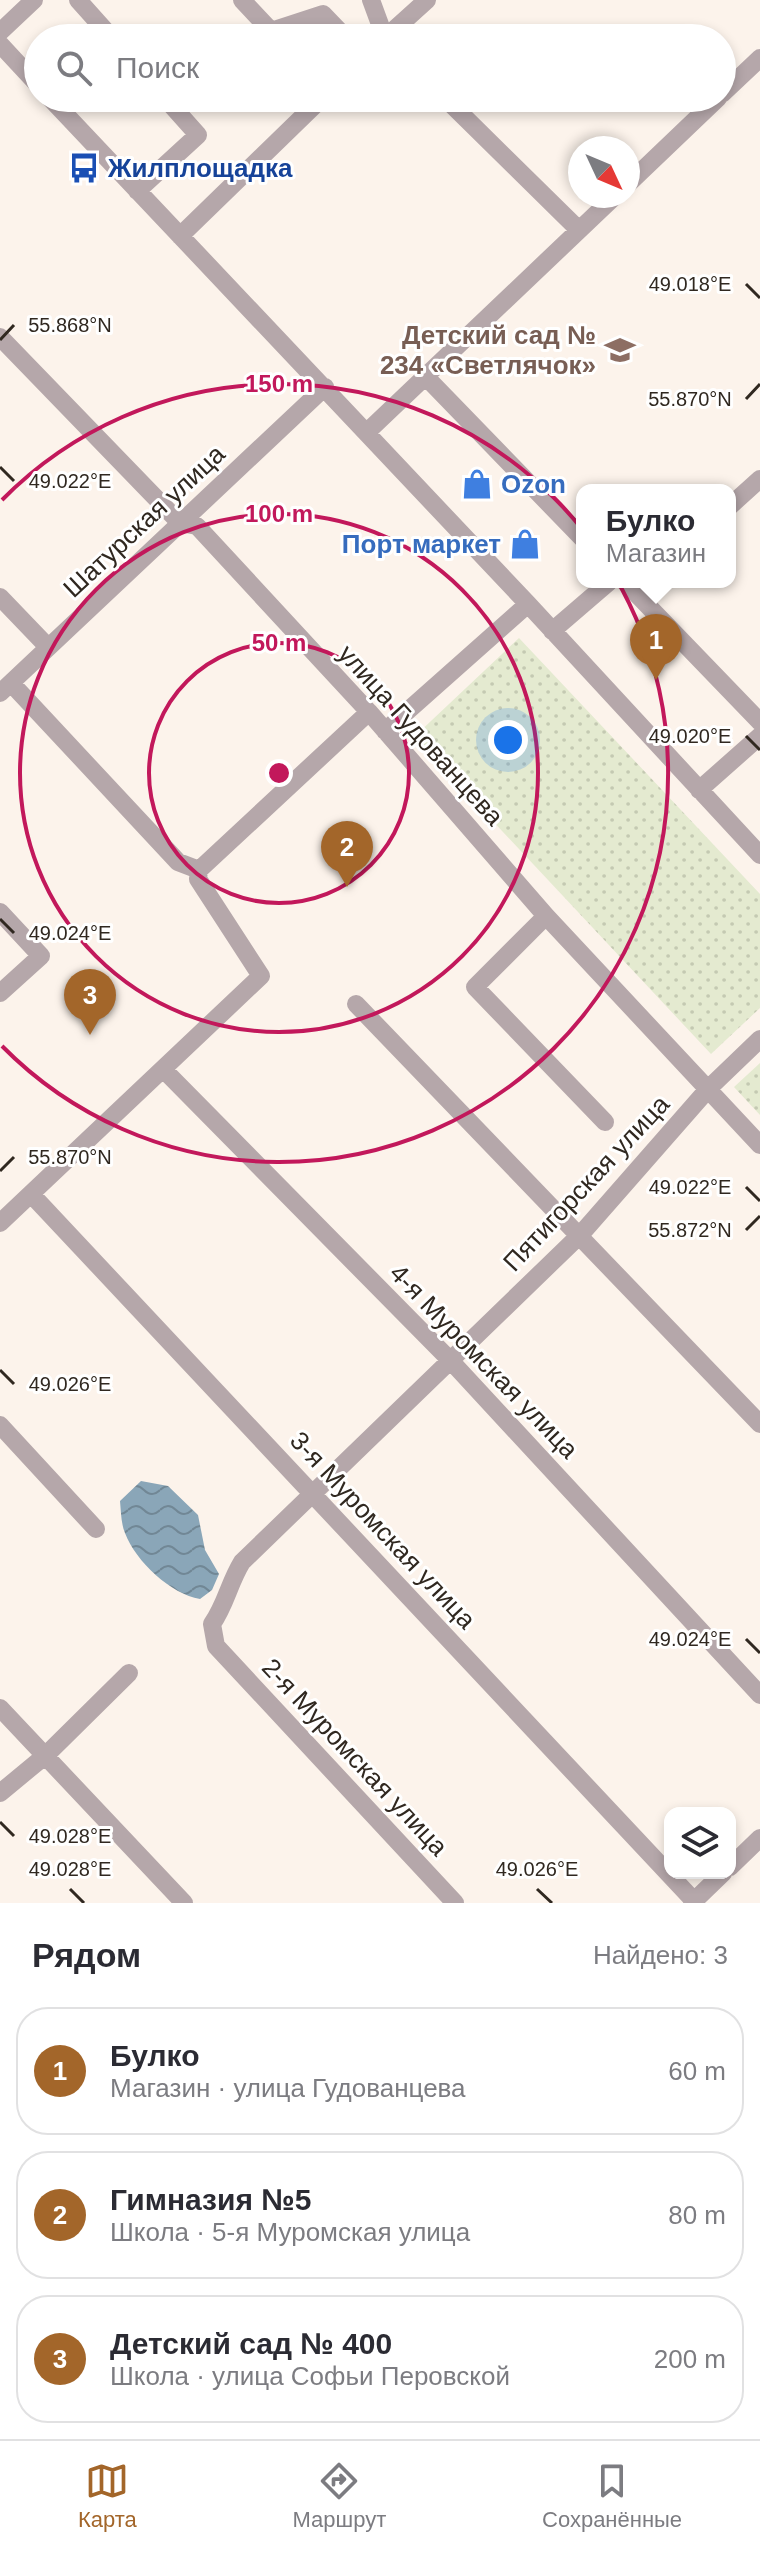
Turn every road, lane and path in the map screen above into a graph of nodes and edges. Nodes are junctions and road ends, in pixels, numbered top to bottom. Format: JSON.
{"nodes":[{"id":1,"x":34,"y":0,"type":"edge"},
{"id":2,"x":78,"y":0,"type":"edge"},
{"id":3,"x":242,"y":0,"type":"edge"},
{"id":4,"x":371,"y":0,"type":"edge"},
{"id":5,"x":427,"y":0,"type":"edge"},
{"id":6,"x":99,"y":24,"type":"edge"},
{"id":7,"x":264,"y":24,"type":"edge"},
{"id":8,"x":292,"y":24,"type":"edge"},
{"id":9,"x":333,"y":24,"type":"edge"},
{"id":10,"x":380,"y":24,"type":"edge"},
{"id":11,"x":400,"y":24,"type":"edge"},
{"id":12,"x":0,"y":32,"type":"edge"},
{"id":13,"x":0,"y":44,"type":"edge"},
{"id":14,"x":760,"y":58,"type":"edge"},
{"id":15,"x":24,"y":70,"type":"edge"},
{"id":16,"x":736,"y":81,"type":"edge"},
{"id":17,"x":63,"y":112,"type":"edge"},
{"id":18,"x":177,"y":112,"type":"edge"},
{"id":19,"x":308,"y":112,"type":"edge"},
{"id":20,"x":459,"y":112,"type":"edge"},
{"id":21,"x":703,"y":112,"type":"edge"},
{"id":22,"x":640,"y":173,"type":"edge"},
{"id":23,"x":137,"y":191,"type":"junction"},
{"id":24,"x":602,"y":208,"type":"edge"},
{"id":25,"x":579,"y":230,"type":"junction"},
{"id":26,"x":180,"y":236,"type":"junction"},
{"id":27,"x":0,"y":337,"type":"edge"},
{"id":28,"x":425,"y":376,"type":"junction"},
{"id":29,"x":325,"y":387,"type":"junction"},
{"id":30,"x":367,"y":432,"type":"junction"},
{"id":31,"x":757,"y":487,"type":"edge"},
{"id":32,"x":736,"y":502,"type":"edge"},
{"id":33,"x":180,"y":523,"type":"junction"},
{"id":34,"x":576,"y":532,"type":"edge"},
{"id":35,"x":602,"y":588,"type":"edge"},
{"id":36,"x":631,"y":588,"type":"edge"},
{"id":37,"x":0,"y":597,"type":"edge"},
{"id":38,"x":528,"y":604,"type":"junction"},
{"id":39,"x":552,"y":631,"type":"junction"},
{"id":40,"x":48,"y":647,"type":"junction"},
{"id":41,"x":5,"y":688,"type":"edge"},
{"id":42,"x":369,"y":712,"type":"junction"},
{"id":43,"x":760,"y":722,"type":"edge"},
{"id":44,"x":385,"y":731,"type":"junction"},
{"id":45,"x":760,"y":736,"type":"edge"},
{"id":46,"x":699,"y":790,"type":"junction"},
{"id":47,"x":760,"y":855,"type":"edge"},
{"id":48,"x":199,"y":870,"type":"junction"},
{"id":49,"x":0,"y":912,"type":"edge"},
{"id":50,"x":546,"y":916,"type":"junction"},
{"id":51,"x":0,"y":993,"type":"edge"},
{"id":52,"x":356,"y":1004,"type":"dead end"},
{"id":53,"x":760,"y":1039,"type":"edge"},
{"id":54,"x":163,"y":1069,"type":"junction"},
{"id":55,"x":709,"y":1088,"type":"junction"},
{"id":56,"x":605,"y":1122,"type":"dead end"},
{"id":57,"x":760,"y":1145,"type":"edge"},
{"id":58,"x":31,"y":1194,"type":"junction"},
{"id":59,"x":0,"y":1223,"type":"edge"},
{"id":60,"x":581,"y":1234,"type":"junction"},
{"id":61,"x":449,"y":1359,"type":"junction"},
{"id":62,"x":760,"y":1424,"type":"edge"},
{"id":63,"x":0,"y":1425,"type":"edge"},
{"id":64,"x":316,"y":1495,"type":"junction"},
{"id":65,"x":96,"y":1529,"type":"dead end"},
{"id":66,"x":216,"y":1646,"type":"joint"},
{"id":67,"x":129,"y":1673,"type":"dead end"},
{"id":68,"x":760,"y":1695,"type":"edge"},
{"id":69,"x":0,"y":1708,"type":"edge"},
{"id":70,"x":46,"y":1755,"type":"junction"},
{"id":71,"x":0,"y":1793,"type":"edge"},
{"id":72,"x":760,"y":1838,"type":"edge"},
{"id":73,"x":736,"y":1861,"type":"edge"},
{"id":74,"x":717,"y":1879,"type":"edge"},
{"id":75,"x":694,"y":1902,"type":"edge"},
{"id":76,"x":184,"y":1903,"type":"edge"},
{"id":77,"x":455,"y":1903,"type":"edge"}],
"edges":[{"from":1,"to":12,"type":"street"},
{"from":2,"to":6,"type":"street"},
{"from":3,"to":7,"type":"street"},
{"from":4,"to":10,"type":"street"},
{"from":5,"to":11,"type":"street"},
{"from":8,"to":9,"type":"street"},
{"from":13,"to":15,"type":"street"},
{"from":14,"to":16,"type":"street"},
{"from":17,"to":23,"type":"street"},
{"from":18,"to":23,"type":"street"},
{"from":19,"to":26,"type":"street"},
{"from":20,"to":25,"type":"street"},
{"from":21,"to":22,"type":"street"},
{"from":23,"to":26,"type":"street"},
{"from":24,"to":25,"type":"street"},
{"from":25,"to":28,"type":"street"},
{"from":26,"to":29,"type":"street"},
{"from":27,"to":33,"type":"street","name":"улица Гудованцева"},
{"from":28,"to":30,"type":"street"},
{"from":28,"to":34,"type":"street"},
{"from":29,"to":30,"type":"street"},
{"from":29,"to":33,"type":"street","name":"Шатурская улица"},
{"from":30,"to":38,"type":"street"},
{"from":31,"to":32,"type":"street"},
{"from":33,"to":40,"type":"street","name":"Шатурская улица"},
{"from":33,"to":42,"type":"street","name":"улица Гудованцева"},
{"from":35,"to":39,"type":"street"},
{"from":36,"to":43,"type":"street"},
{"from":37,"to":40,"type":"street"},
{"from":38,"to":39,"type":"street"},
{"from":38,"to":44,"type":"street"},
{"from":39,"to":46,"type":"street"},
{"from":40,"to":41,"type":"street","name":"Шатурская улица"},
{"from":41,"to":48,"type":"street"},
{"from":42,"to":44,"type":"street","name":"улица Гудованцева"},
{"from":42,"to":48,"type":"street"},
{"from":44,"to":50,"type":"street","name":"улица Гудованцева"},
{"from":45,"to":46,"type":"street"},
{"from":46,"to":47,"type":"street"},
{"from":48,"to":54,"type":"street"},
{"from":49,"to":51,"type":"street"},
{"from":50,"to":55,"type":"street","name":"улица Гудованцева"},
{"from":50,"to":56,"type":"street"},
{"from":52,"to":60,"type":"street"},
{"from":53,"to":55,"type":"street","name":"Пятигорская улица"},
{"from":54,"to":58,"type":"street"},
{"from":54,"to":61,"type":"street","name":"4-я Муромская улица"},
{"from":55,"to":57,"type":"street","name":"улица Гудованцева"},
{"from":55,"to":60,"type":"street","name":"Пятигорская улица"},
{"from":58,"to":59,"type":"street"},
{"from":58,"to":64,"type":"street","name":"3-я Муромская улица"},
{"from":60,"to":61,"type":"street","name":"Пятигорская улица"},
{"from":60,"to":62,"type":"street"},
{"from":61,"to":64,"type":"street","name":"Пятигорская улица"},
{"from":61,"to":68,"type":"street","name":"4-я Муромская улица"},
{"from":63,"to":65,"type":"street"},
{"from":64,"to":66,"type":"street","name":"Пятигорская улица"},
{"from":64,"to":75,"type":"street","name":"3-я Муромская улица"},
{"from":66,"to":77,"type":"street","name":"2-я Муромская улица"},
{"from":67,"to":70,"type":"street"},
{"from":69,"to":70,"type":"street"},
{"from":70,"to":71,"type":"street"},
{"from":70,"to":76,"type":"street"},
{"from":72,"to":73,"type":"street"},
{"from":74,"to":75,"type":"street"}]}
